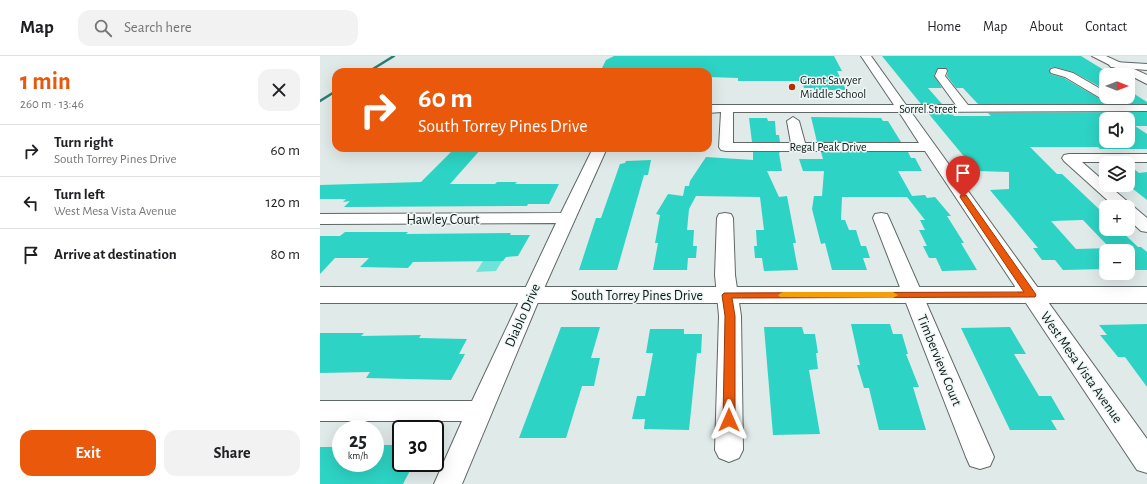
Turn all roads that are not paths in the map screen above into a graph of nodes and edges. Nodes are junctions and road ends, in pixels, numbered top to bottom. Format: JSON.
{"nodes":[{"id":1,"x":866,"y":56,"type":"edge"},
{"id":2,"x":1097,"y":56,"type":"edge"},
{"id":3,"x":1142,"y":56,"type":"edge"},
{"id":4,"x":1147,"y":59,"type":"edge"},
{"id":5,"x":1147,"y":64,"type":"edge"},
{"id":6,"x":1114,"y":65,"type":"junction"},
{"id":7,"x":1118,"y":68,"type":"edge"},
{"id":8,"x":1147,"y":68,"type":"edge"},
{"id":9,"x":942,"y":71,"type":"dead end"},
{"id":10,"x":1055,"y":71,"type":"dead end"},
{"id":11,"x":1135,"y":80,"type":"edge"},
{"id":12,"x":1147,"y":80,"type":"edge"},
{"id":13,"x":1147,"y":87,"type":"edge"},
{"id":14,"x":1099,"y":93,"type":"edge"},
{"id":15,"x":1119,"y":104,"type":"edge"},
{"id":16,"x":1126,"y":108,"type":"junction"},
{"id":17,"x":1147,"y":108,"type":"edge"},
{"id":18,"x":712,"y":109,"type":"edge"},
{"id":19,"x":727,"y":109,"type":"junction"},
{"id":20,"x":903,"y":109,"type":"junction"},
{"id":21,"x":965,"y":109,"type":"junction"},
{"id":22,"x":793,"y":121,"type":"dead end"},
{"id":23,"x":799,"y":147,"type":"junction"},
{"id":24,"x":929,"y":147,"type":"junction"},
{"id":25,"x":598,"y":152,"type":"edge"},
{"id":26,"x":1147,"y":158,"type":"edge"},
{"id":27,"x":1116,"y":200,"type":"edge"},
{"id":28,"x":1135,"y":216,"type":"edge"},
{"id":29,"x":566,"y":218,"type":"junction"},
{"id":30,"x":725,"y":218,"type":"dead end"},
{"id":31,"x":881,"y":218,"type":"dead end"},
{"id":32,"x":320,"y":219,"type":"edge"},
{"id":33,"x":1147,"y":227,"type":"edge"},
{"id":34,"x":320,"y":295,"type":"edge"},
{"id":35,"x":531,"y":295,"type":"junction"},
{"id":36,"x":727,"y":295,"type":"junction"},
{"id":37,"x":913,"y":295,"type":"junction"},
{"id":38,"x":1031,"y":295,"type":"junction"},
{"id":39,"x":1147,"y":295,"type":"edge"},
{"id":40,"x":320,"y":411,"type":"edge"},
{"id":41,"x":480,"y":411,"type":"junction"},
{"id":42,"x":729,"y":450,"type":"dead end"},
{"id":43,"x":980,"y":457,"type":"dead end"},
{"id":44,"x":1147,"y":461,"type":"edge"},
{"id":45,"x":448,"y":484,"type":"edge"}],
"edges":[{"from":1,"to":20,"type":"street","name":"West Mesa Vista Avenue"},
{"from":2,"to":6,"type":"main road"},
{"from":3,"to":4,"type":"street"},
{"from":5,"to":6,"type":"street"},
{"from":6,"to":7,"type":"main road"},
{"from":6,"to":8,"type":"street"},
{"from":6,"to":12,"type":"main road"},
{"from":9,"to":21,"type":"street"},
{"from":10,"to":14,"type":"street"},
{"from":11,"to":13,"type":"main road"},
{"from":15,"to":16,"type":"street"},
{"from":16,"to":17,"type":"street","name":"Sorrel Street"},
{"from":16,"to":21,"type":"street","name":"Sorrel Street"},
{"from":18,"to":19,"type":"street","name":"Sorrel Street"},
{"from":19,"to":20,"type":"street","name":"Sorrel Street"},
{"from":19,"to":23,"type":"street","name":"Regal Peak Drive"},
{"from":20,"to":21,"type":"street","name":"Sorrel Street"},
{"from":20,"to":24,"type":"street","name":"West Mesa Vista Avenue"},
{"from":22,"to":23,"type":"street"},
{"from":23,"to":24,"type":"street","name":"Regal Peak Drive"},
{"from":24,"to":38,"type":"street","name":"West Mesa Vista Avenue"},
{"from":25,"to":29,"type":"street","name":"Diablo Drive"},
{"from":26,"to":27,"type":"street"},
{"from":28,"to":33,"type":"street"},
{"from":29,"to":32,"type":"street","name":"Hawley Court"},
{"from":29,"to":35,"type":"street","name":"Diablo Drive"},
{"from":30,"to":36,"type":"street"},
{"from":31,"to":37,"type":"street","name":"Timberview Court"},
{"from":34,"to":35,"type":"main road","name":"South Torrey Pines Drive"},
{"from":35,"to":36,"type":"main road","name":"South Torrey Pines Drive"},
{"from":35,"to":41,"type":"street","name":"Diablo Drive"},
{"from":36,"to":37,"type":"main road","name":"South Torrey Pines Drive"},
{"from":36,"to":42,"type":"street"},
{"from":37,"to":38,"type":"main road","name":"South Torrey Pines Drive"},
{"from":37,"to":43,"type":"street","name":"Timberview Court"},
{"from":38,"to":39,"type":"main road","name":"South Torrey Pines Drive"},
{"from":38,"to":44,"type":"street","name":"West Mesa Vista Avenue"},
{"from":40,"to":41,"type":"street"},
{"from":41,"to":45,"type":"street","name":"Diablo Drive"}]}
